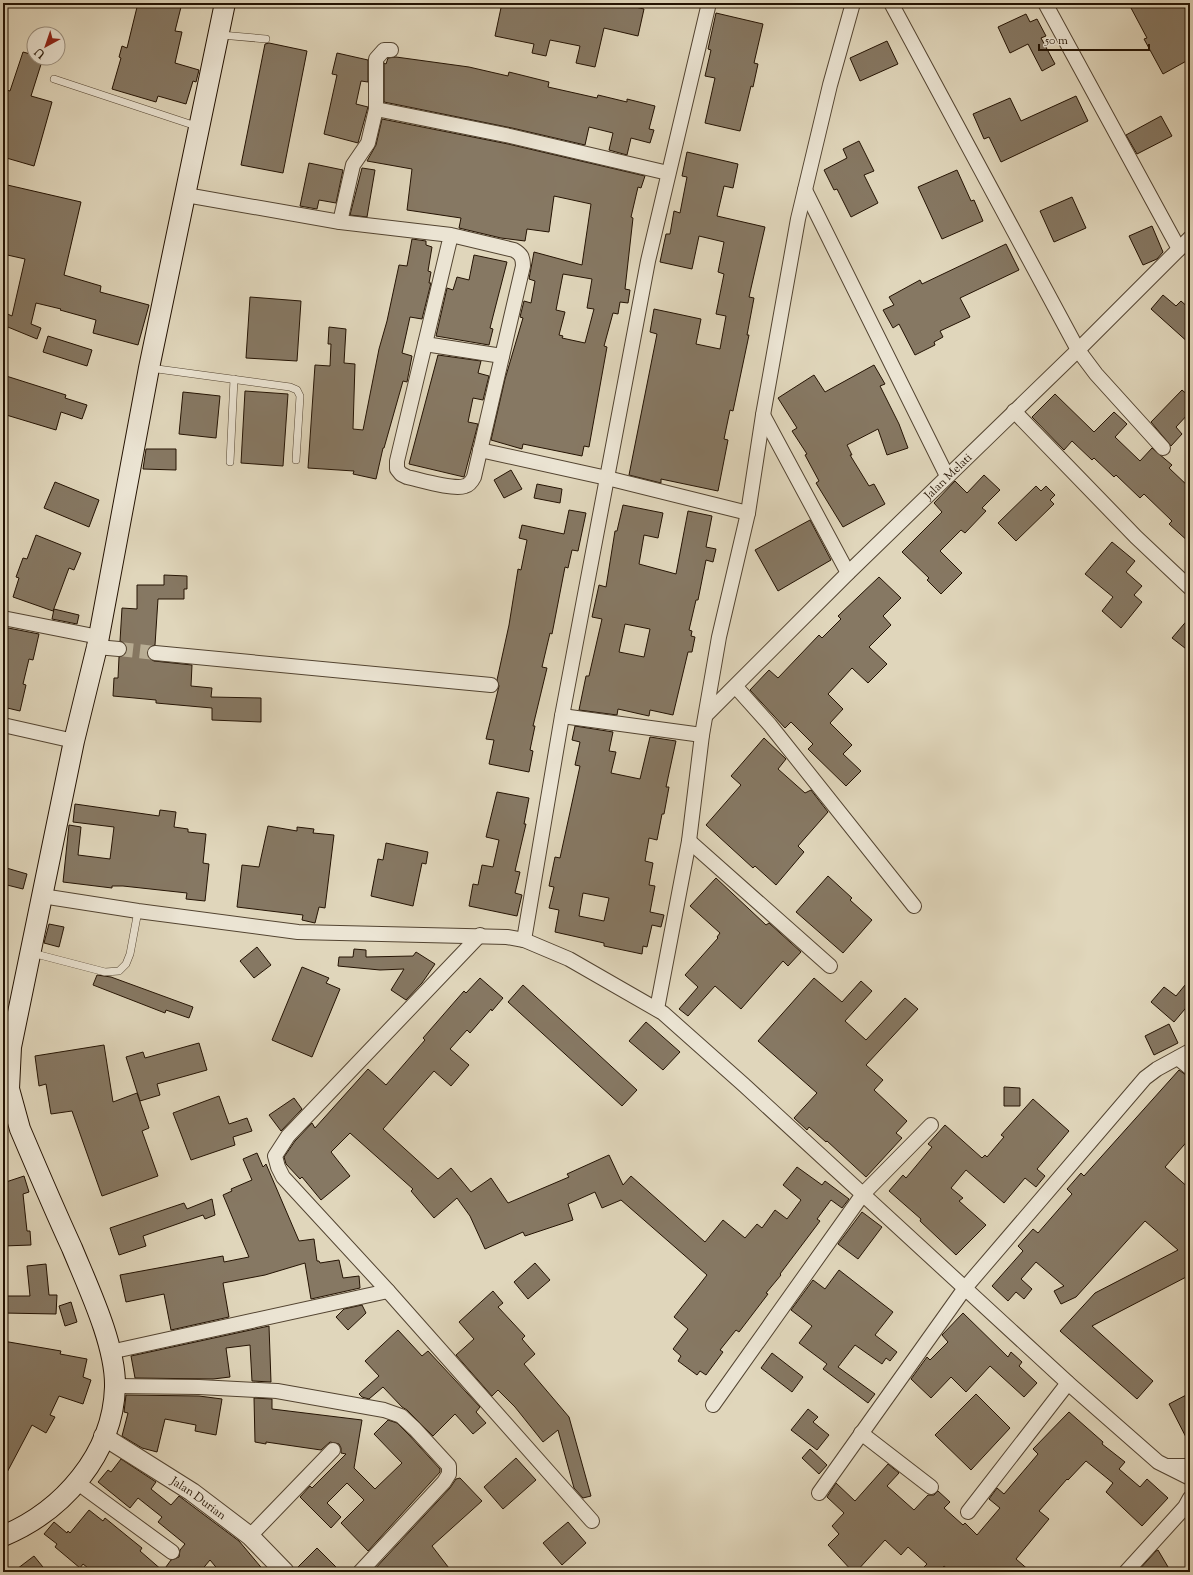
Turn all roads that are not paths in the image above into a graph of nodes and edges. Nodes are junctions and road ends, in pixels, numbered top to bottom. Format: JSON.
{"nodes":[{"id":1,"x":225,"y":3,"type":"edge"},
{"id":2,"x":709,"y":3,"type":"edge"},
{"id":3,"x":853,"y":3,"type":"edge"},
{"id":4,"x":891,"y":3,"type":"edge"},
{"id":5,"x":1045,"y":3,"type":"edge"},
{"id":6,"x":219,"y":34,"type":"junction"},
{"id":7,"x":266,"y":39,"type":"dead end"},
{"id":8,"x":391,"y":50,"type":"dead end"},
{"id":9,"x":54,"y":79,"type":"dead end"},
{"id":10,"x":376,"y":109,"type":"junction"},
{"id":11,"x":201,"y":127,"type":"junction"},
{"id":12,"x":668,"y":173,"type":"junction"},
{"id":13,"x":805,"y":190,"type":"junction"},
{"id":14,"x":186,"y":195,"type":"junction"},
{"id":15,"x":340,"y":222,"type":"junction"},
{"id":16,"x":451,"y":235,"type":"junction"},
{"id":17,"x":1190,"y":238,"type":"edge"},
{"id":18,"x":1179,"y":249,"type":"junction"},
{"id":19,"x":425,"y":344,"type":"junction"},
{"id":20,"x":1078,"y":350,"type":"junction"},
{"id":21,"x":502,"y":356,"type":"junction"},
{"id":22,"x":149,"y":368,"type":"junction"},
{"id":23,"x":234,"y":379,"type":"junction"},
{"id":24,"x":1014,"y":411,"type":"junction"},
{"id":25,"x":763,"y":415,"type":"junction"},
{"id":26,"x":1164,"y":448,"type":"dead end"},
{"id":27,"x":480,"y":450,"type":"junction"},
{"id":28,"x":296,"y":460,"type":"dead end"},
{"id":29,"x":230,"y":462,"type":"dead end"},
{"id":30,"x":947,"y":476,"type":"junction"},
{"id":31,"x":607,"y":478,"type":"junction"},
{"id":32,"x":748,"y":513,"type":"junction"},
{"id":33,"x":848,"y":573,"type":"junction"},
{"id":34,"x":1190,"y":588,"type":"edge"},
{"id":35,"x":3,"y":618,"type":"edge"},
{"id":36,"x":98,"y":642,"type":"junction"},
{"id":37,"x":120,"y":649,"type":"tunnel mouth"},
{"id":38,"x":155,"y":653,"type":"tunnel mouth"},
{"id":39,"x":491,"y":685,"type":"dead end"},
{"id":40,"x":736,"y":687,"type":"junction"},
{"id":41,"x":706,"y":715,"type":"junction"},
{"id":42,"x":562,"y":716,"type":"junction"},
{"id":43,"x":3,"y":725,"type":"edge"},
{"id":44,"x":702,"y":735,"type":"junction"},
{"id":45,"x":74,"y":741,"type":"junction"},
{"id":46,"x":689,"y":841,"type":"junction"},
{"id":47,"x":42,"y":896,"type":"junction"},
{"id":48,"x":914,"y":906,"type":"dead end"},
{"id":49,"x":138,"y":911,"type":"junction"},
{"id":50,"x":480,"y":935,"type":"junction"},
{"id":51,"x":524,"y":940,"type":"junction"},
{"id":52,"x":30,"y":953,"type":"junction"},
{"id":53,"x":830,"y":966,"type":"dead end"},
{"id":54,"x":657,"y":1009,"type":"junction"},
{"id":55,"x":1184,"y":1055,"type":"edge"},
{"id":56,"x":1190,"y":1068,"type":"edge"},
{"id":57,"x":931,"y":1125,"type":"dead end"},
{"id":58,"x":863,"y":1194,"type":"junction"},
{"id":59,"x":965,"y":1288,"type":"junction"},
{"id":60,"x":388,"y":1291,"type":"junction"},
{"id":61,"x":110,"y":1352,"type":"junction"},
{"id":62,"x":1068,"y":1383,"type":"junction"},
{"id":63,"x":115,"y":1386,"type":"junction"},
{"id":64,"x":712,"y":1404,"type":"dead end"},
{"id":65,"x":862,"y":1433,"type":"junction"},
{"id":66,"x":103,"y":1436,"type":"junction"},
{"id":67,"x":333,"y":1450,"type":"dead end"},
{"id":68,"x":1164,"y":1466,"type":"junction"},
{"id":69,"x":1190,"y":1466,"type":"edge"},
{"id":70,"x":1190,"y":1478,"type":"edge"},
{"id":71,"x":78,"y":1483,"type":"junction"},
{"id":72,"x":931,"y":1487,"type":"dead end"},
{"id":73,"x":819,"y":1493,"type":"dead end"},
{"id":74,"x":1190,"y":1498,"type":"edge"},
{"id":75,"x":968,"y":1512,"type":"dead end"},
{"id":76,"x":592,"y":1521,"type":"dead end"},
{"id":77,"x":3,"y":1536,"type":"edge"},
{"id":78,"x":250,"y":1536,"type":"junction"},
{"id":79,"x":172,"y":1552,"type":"dead end"},
{"id":80,"x":285,"y":1572,"type":"edge"},
{"id":81,"x":360,"y":1572,"type":"edge"},
{"id":82,"x":1126,"y":1572,"type":"edge"}],
"edges":[{"from":1,"to":6,"type":"main road"},
{"from":2,"to":12,"type":"street"},
{"from":3,"to":13,"type":"street"},
{"from":4,"to":20,"type":"street"},
{"from":5,"to":18,"type":"street"},
{"from":6,"to":7,"type":"lane"},
{"from":6,"to":11,"type":"main road"},
{"from":8,"to":10,"type":"street"},
{"from":9,"to":11,"type":"lane"},
{"from":10,"to":12,"type":"street"},
{"from":10,"to":15,"type":"street"},
{"from":11,"to":14,"type":"main road"},
{"from":12,"to":31,"type":"street"},
{"from":13,"to":25,"type":"street"},
{"from":13,"to":30,"type":"street"},
{"from":14,"to":15,"type":"street"},
{"from":14,"to":22,"type":"main road"},
{"from":15,"to":16,"type":"street"},
{"from":16,"to":19,"type":"street"},
{"from":16,"to":21,"type":"street"},
{"from":17,"to":18,"type":"street","name":"Jalan Melati"},
{"from":18,"to":20,"type":"street","name":"Jalan Melati"},
{"from":19,"to":21,"type":"street"},
{"from":19,"to":27,"type":"street"},
{"from":20,"to":24,"type":"street","name":"Jalan Melati"},
{"from":20,"to":26,"type":"street"},
{"from":21,"to":27,"type":"street"},
{"from":22,"to":23,"type":"lane"},
{"from":22,"to":36,"type":"main road"},
{"from":23,"to":28,"type":"lane"},
{"from":23,"to":29,"type":"lane"},
{"from":24,"to":30,"type":"street","name":"Jalan Melati"},
{"from":24,"to":34,"type":"street"},
{"from":25,"to":32,"type":"street"},
{"from":25,"to":33,"type":"street"},
{"from":27,"to":31,"type":"street"},
{"from":30,"to":33,"type":"street","name":"Jalan Melati"},
{"from":31,"to":32,"type":"street"},
{"from":31,"to":42,"type":"street"},
{"from":32,"to":41,"type":"street"},
{"from":33,"to":40,"type":"street","name":"Jalan Melati"},
{"from":35,"to":36,"type":"street"},
{"from":36,"to":37,"type":"street"},
{"from":36,"to":45,"type":"main road"},
{"from":38,"to":39,"type":"street"},
{"from":40,"to":41,"type":"street","name":"Jalan Melati"},
{"from":40,"to":48,"type":"street"},
{"from":41,"to":44,"type":"street"},
{"from":42,"to":44,"type":"street"},
{"from":42,"to":51,"type":"street"},
{"from":43,"to":45,"type":"street"},
{"from":44,"to":46,"type":"street"},
{"from":45,"to":47,"type":"main road"},
{"from":46,"to":53,"type":"street"},
{"from":46,"to":54,"type":"street"},
{"from":47,"to":49,"type":"street"},
{"from":47,"to":52,"type":"main road"},
{"from":49,"to":50,"type":"street"},
{"from":49,"to":52,"type":"lane"},
{"from":50,"to":51,"type":"street"},
{"from":50,"to":60,"type":"street"},
{"from":51,"to":54,"type":"street"},
{"from":52,"to":61,"type":"main road"},
{"from":54,"to":58,"type":"street"},
{"from":55,"to":56,"type":"street"},
{"from":55,"to":59,"type":"street"},
{"from":57,"to":58,"type":"street"},
{"from":58,"to":59,"type":"street"},
{"from":58,"to":64,"type":"street"},
{"from":59,"to":62,"type":"street"},
{"from":59,"to":65,"type":"street"},
{"from":60,"to":61,"type":"street"},
{"from":60,"to":76,"type":"street"},
{"from":61,"to":63,"type":"main road"},
{"from":62,"to":68,"type":"street"},
{"from":62,"to":75,"type":"street"},
{"from":63,"to":66,"type":"main road"},
{"from":63,"to":81,"type":"street"},
{"from":65,"to":72,"type":"street"},
{"from":65,"to":73,"type":"street"},
{"from":66,"to":71,"type":"main road"},
{"from":66,"to":78,"type":"street","name":"Jalan Durian"},
{"from":67,"to":78,"type":"street"},
{"from":68,"to":69,"type":"street"},
{"from":68,"to":70,"type":"street"},
{"from":71,"to":77,"type":"main road"},
{"from":71,"to":79,"type":"street"},
{"from":74,"to":82,"type":"street"},
{"from":78,"to":80,"type":"street","name":"Jalan Durian"}]}
